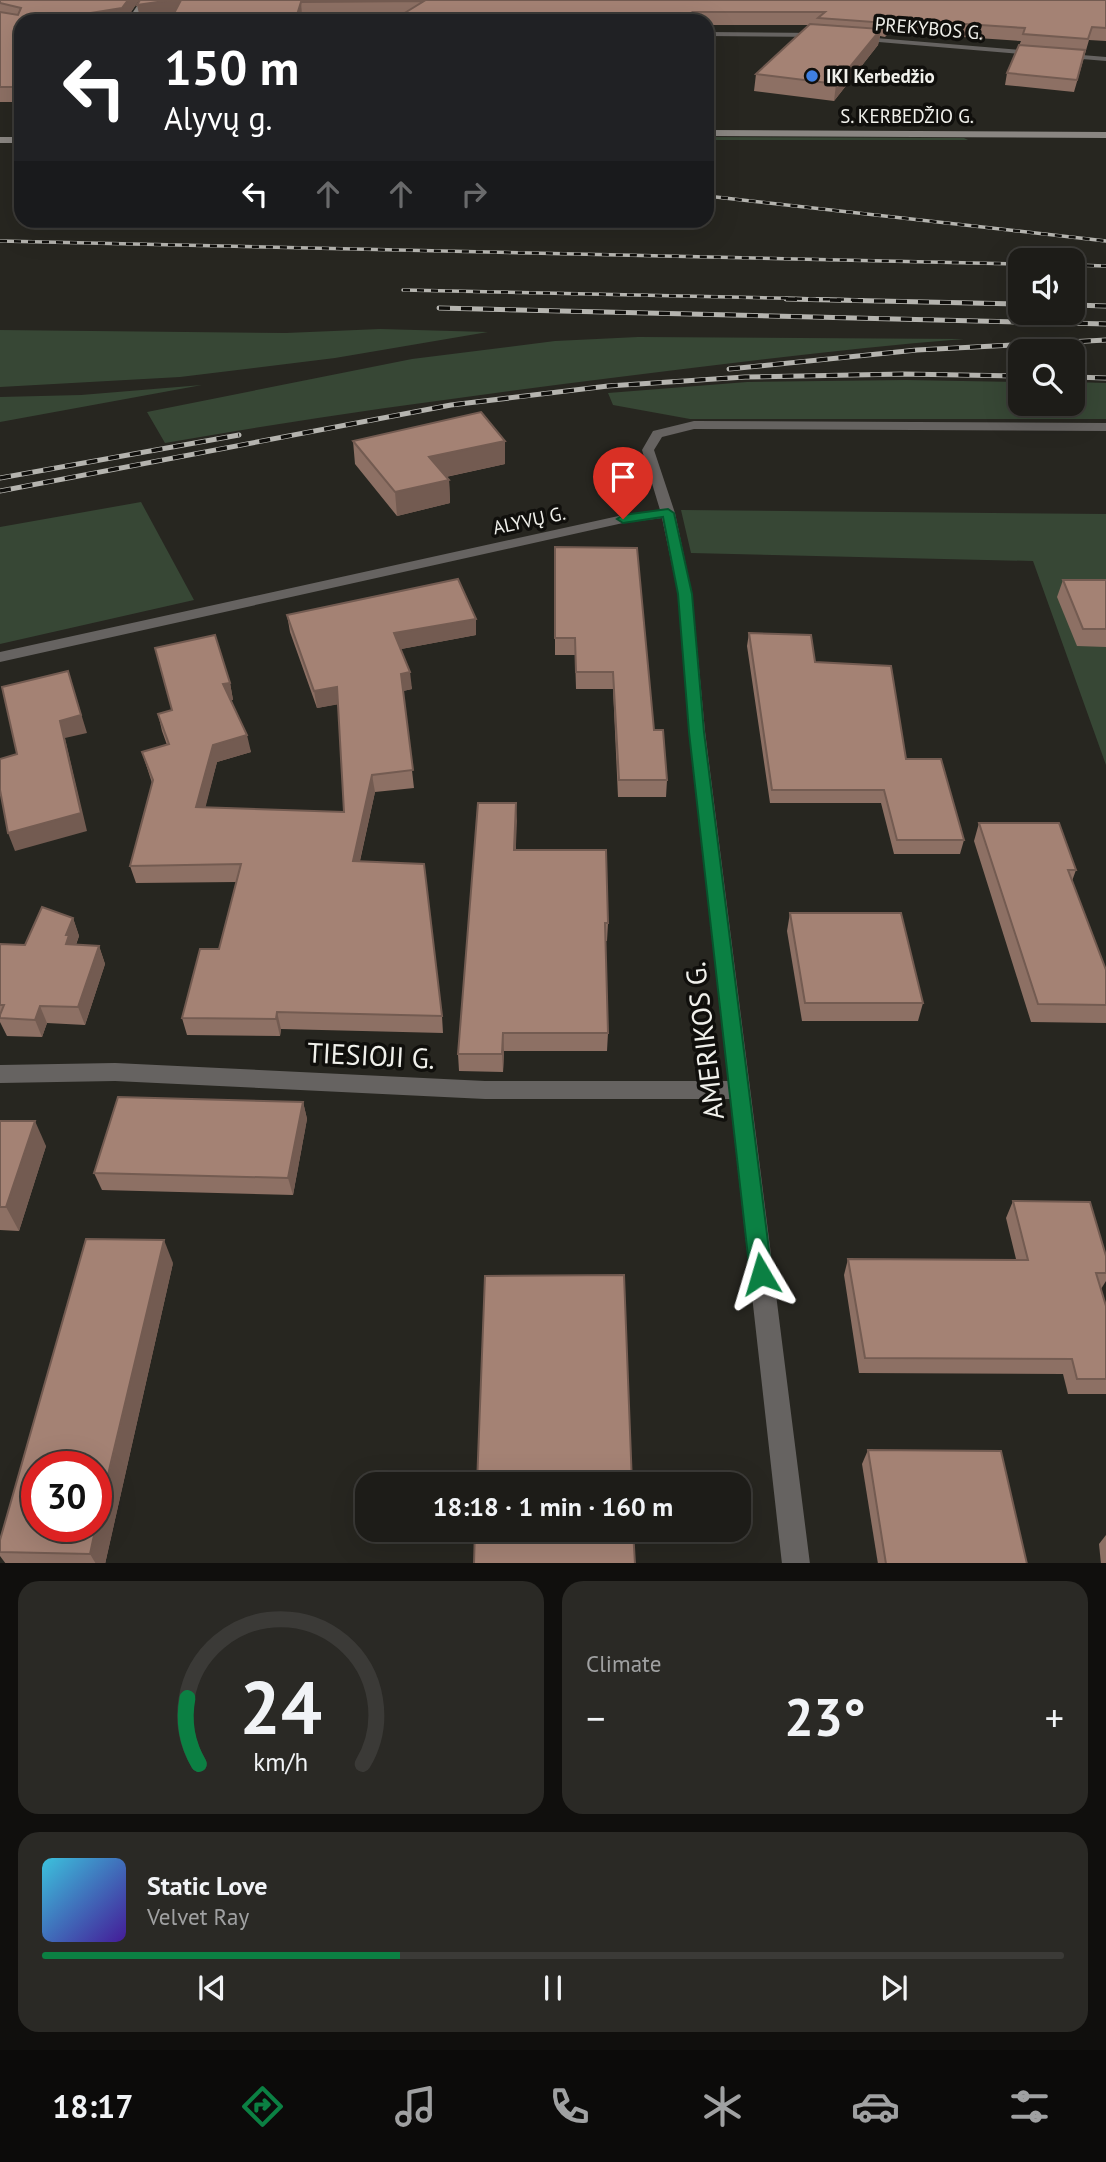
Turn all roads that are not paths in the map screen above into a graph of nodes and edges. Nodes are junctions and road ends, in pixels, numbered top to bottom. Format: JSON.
{"nodes":[{"id":1,"x":714,"y":34,"type":"edge"},
{"id":2,"x":831,"y":36,"type":"edge"},
{"id":3,"x":843,"y":37,"type":"edge"},
{"id":4,"x":1106,"y":59,"type":"edge"},
{"id":5,"x":714,"y":133,"type":"edge"},
{"id":6,"x":978,"y":134,"type":"junction"},
{"id":7,"x":1106,"y":135,"type":"edge"},
{"id":8,"x":999,"y":145,"type":"dead end"},
{"id":9,"x":1026,"y":145,"type":"dead end"},
{"id":10,"x":1052,"y":146,"type":"dead end"},
{"id":11,"x":1066,"y":146,"type":"dead end"},
{"id":12,"x":1106,"y":146,"type":"edge"},
{"id":13,"x":1106,"y":427,"type":"edge"},
{"id":14,"x":668,"y":513,"type":"junction"},
{"id":15,"x":0,"y":657,"type":"edge"},
{"id":16,"x":0,"y":1074,"type":"edge"},
{"id":17,"x":738,"y":1090,"type":"junction"},
{"id":18,"x":796,"y":1563,"type":"edge"}],
"edges":[{"from":1,"to":2,"type":"street"},
{"from":3,"to":4,"type":"street","name":"PREKYBOS G."},
{"from":5,"to":6,"type":"main road","name":"S. KERBEDŽIO G."},
{"from":6,"to":7,"type":"main road","name":"S. KERBEDŽIO G."},
{"from":6,"to":8,"type":"main road","name":"S. KERBEDŽIO G."},
{"from":9,"to":10,"type":"main road"},
{"from":11,"to":12,"type":"main road"},
{"from":13,"to":14,"type":"street"},
{"from":14,"to":15,"type":"street","name":"ALYVŲ G."},
{"from":14,"to":17,"type":"street","name":"AMERIKOS G."},
{"from":16,"to":17,"type":"street","name":"TIESIOJI G."},
{"from":17,"to":18,"type":"street","name":"AMERIKOS G."}]}
